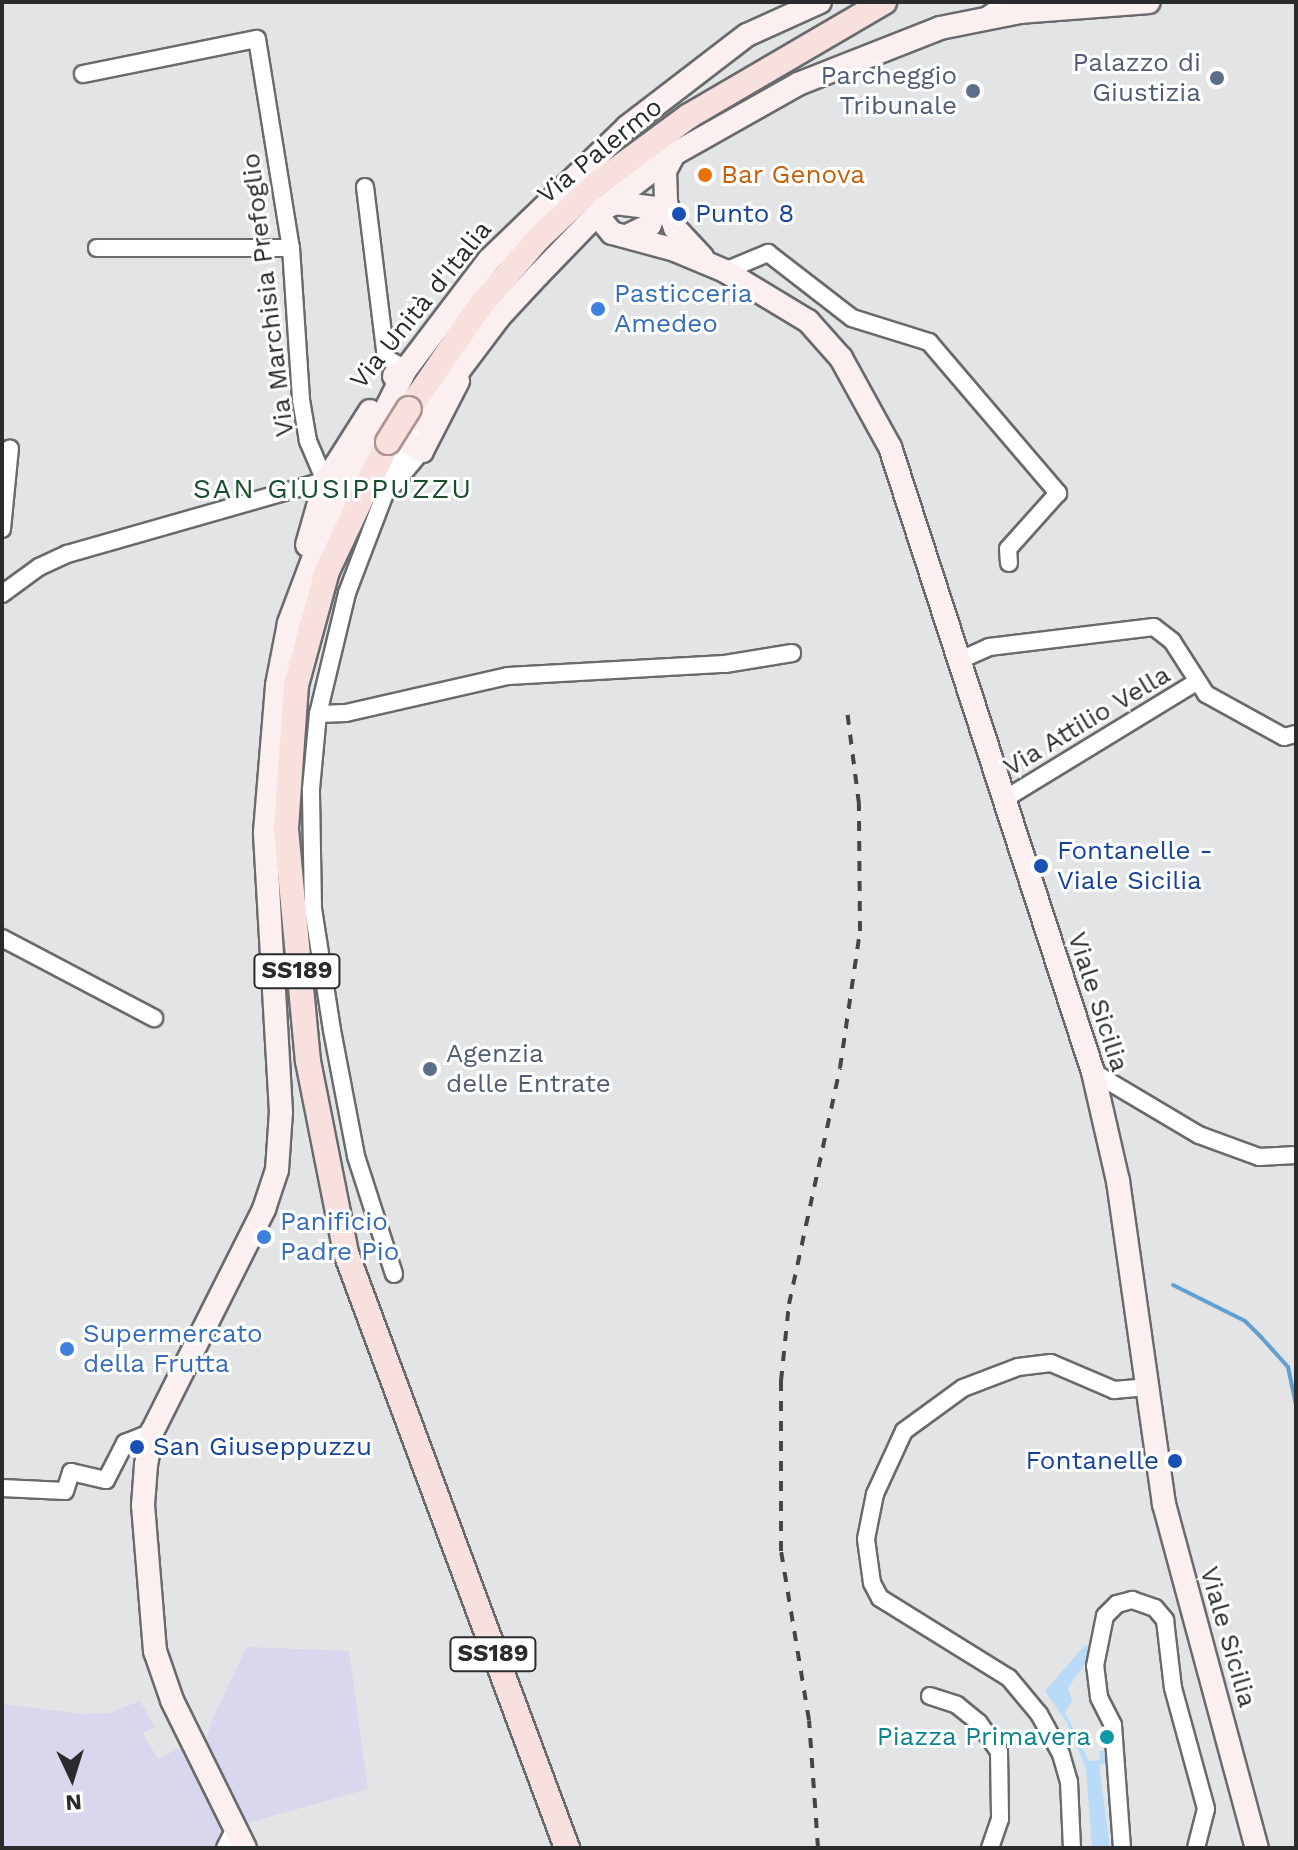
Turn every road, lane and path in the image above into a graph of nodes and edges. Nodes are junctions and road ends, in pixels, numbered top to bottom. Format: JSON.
{"nodes":[{"id":1,"x":800,"y":2,"type":"edge"},
{"id":2,"x":820,"y":2,"type":"edge"},
{"id":3,"x":884,"y":2,"type":"edge"},
{"id":4,"x":1006,"y":2,"type":"edge"},
{"id":5,"x":1149,"y":2,"type":"edge"},
{"id":6,"x":982,"y":19,"type":"junction"},
{"id":7,"x":747,"y":35,"type":"junction"},
{"id":8,"x":822,"y":39,"type":"junction"},
{"id":9,"x":83,"y":74,"type":"dead end"},
{"id":10,"x":670,"y":162,"type":"junction"},
{"id":11,"x":365,"y":187,"type":"dead end"},
{"id":12,"x":603,"y":208,"type":"junction"},
{"id":13,"x":661,"y":213,"type":"junction"},
{"id":14,"x":626,"y":236,"type":"junction"},
{"id":15,"x":97,"y":248,"type":"dead end"},
{"id":16,"x":291,"y":248,"type":"junction"},
{"id":17,"x":716,"y":267,"type":"junction"},
{"id":18,"x":542,"y":271,"type":"junction"},
{"id":19,"x":406,"y":369,"type":"junction"},
{"id":20,"x":407,"y":412,"type":"junction"},
{"id":21,"x":399,"y":440,"type":"junction"},
{"id":22,"x":10,"y":448,"type":"dead end"},
{"id":23,"x":314,"y":455,"type":"junction"},
{"id":24,"x":348,"y":461,"type":"junction"},
{"id":25,"x":325,"y":482,"type":"junction"},
{"id":26,"x":2,"y":529,"type":"edge"},
{"id":27,"x":318,"y":546,"type":"junction"},
{"id":28,"x":1009,"y":563,"type":"dead end"},
{"id":29,"x":4,"y":586,"type":"edge"},
{"id":30,"x":297,"y":605,"type":"junction"},
{"id":31,"x":792,"y":653,"type":"dead end"},
{"id":32,"x":958,"y":661,"type":"junction"},
{"id":33,"x":1196,"y":682,"type":"junction"},
{"id":34,"x":318,"y":714,"type":"junction"},
{"id":35,"x":1296,"y":734,"type":"edge"},
{"id":36,"x":1003,"y":800,"type":"junction"},
{"id":37,"x":2,"y":938,"type":"edge"},
{"id":38,"x":154,"y":1018,"type":"dead end"},
{"id":39,"x":1093,"y":1072,"type":"junction"},
{"id":40,"x":1296,"y":1155,"type":"edge"},
{"id":41,"x":394,"y":1274,"type":"dead end"},
{"id":42,"x":1147,"y":1387,"type":"junction"},
{"id":43,"x":152,"y":1432,"type":"junction"},
{"id":44,"x":2,"y":1488,"type":"edge"},
{"id":45,"x":930,"y":1696,"type":"dead end"},
{"id":46,"x":235,"y":1841,"type":"edge"},
{"id":47,"x":567,"y":1848,"type":"edge"},
{"id":48,"x":990,"y":1848,"type":"edge"},
{"id":49,"x":1072,"y":1848,"type":"edge"},
{"id":50,"x":1122,"y":1848,"type":"edge"},
{"id":51,"x":1196,"y":1848,"type":"edge"},
{"id":52,"x":1257,"y":1848,"type":"edge"}],
"edges":[{"from":1,"to":7,"type":"street"},
{"from":2,"to":7,"type":"street","name":"Via Unità d'Italia"},
{"from":3,"to":8,"type":"main road","name":"Via Palermo"},
{"from":4,"to":6,"type":"street"},
{"from":5,"to":6,"type":"street"},
{"from":6,"to":10,"type":"street"},
{"from":7,"to":19,"type":"street","name":"Via Unità d'Italia"},
{"from":8,"to":10,"type":"street"},
{"from":8,"to":20,"type":"main road","name":"Via Palermo"},
{"from":9,"to":16,"type":"street","name":"Via Marchisia Prefoglio"},
{"from":10,"to":12,"type":"street"},
{"from":10,"to":13,"type":"street"},
{"from":11,"to":19,"type":"street"},
{"from":12,"to":13,"type":"street"},
{"from":12,"to":14,"type":"street"},
{"from":12,"to":18,"type":"street"},
{"from":13,"to":14,"type":"street"},
{"from":13,"to":17,"type":"street"},
{"from":14,"to":17,"type":"street"},
{"from":14,"to":18,"type":"street"},
{"from":15,"to":16,"type":"street"},
{"from":16,"to":23,"type":"street","name":"Via Marchisia Prefoglio"},
{"from":17,"to":28,"type":"street"},
{"from":17,"to":32,"type":"street","name":"Viale Sicilia"},
{"from":18,"to":20,"type":"street"},
{"from":19,"to":20,"type":"street","name":"Via Unità d'Italia"},
{"from":20,"to":21,"type":"main road","name":"Via Palermo","bridge":true},
{"from":20,"to":21,"type":"street","name":"Via Unità d'Italia"},
{"from":20,"to":24,"type":"street","name":"Via Unità d'Italia"},
{"from":21,"to":24,"type":"street","name":"Via Unità d'Italia"},
{"from":21,"to":34,"type":"street"},
{"from":21,"to":47,"type":"main road","number":"SS189"},
{"from":22,"to":26,"type":"street"},
{"from":23,"to":24,"type":"street"},
{"from":23,"to":25,"type":"street","name":"Via Marchisia Prefoglio"},
{"from":24,"to":25,"type":"street","name":"Via Unità d'Italia"},
{"from":24,"to":27,"type":"street","name":"Via Unità d'Italia"},
{"from":25,"to":27,"type":"street"},
{"from":25,"to":29,"type":"street"},
{"from":25,"to":30,"type":"street","name":"Via Unità d'Italia"},
{"from":27,"to":30,"type":"street","name":"Via Unità d'Italia"},
{"from":30,"to":43,"type":"street","name":"Via Unità d'Italia"},
{"from":31,"to":34,"type":"street"},
{"from":32,"to":33,"type":"street","name":"Via Attilio Vella"},
{"from":32,"to":36,"type":"street","name":"Viale Sicilia"},
{"from":33,"to":35,"type":"street","name":"Via Attilio Vella"},
{"from":33,"to":36,"type":"street","name":"Via Attilio Vella"},
{"from":34,"to":41,"type":"street"},
{"from":36,"to":39,"type":"street","name":"Viale Sicilia"},
{"from":37,"to":38,"type":"street"},
{"from":39,"to":40,"type":"street"},
{"from":39,"to":42,"type":"street","name":"Viale Sicilia"},
{"from":42,"to":49,"type":"street"},
{"from":42,"to":52,"type":"street","name":"Viale Sicilia"},
{"from":43,"to":44,"type":"street"},
{"from":43,"to":46,"type":"street","name":"Via Unità d'Italia"},
{"from":45,"to":48,"type":"street"},
{"from":50,"to":51,"type":"street"}]}
